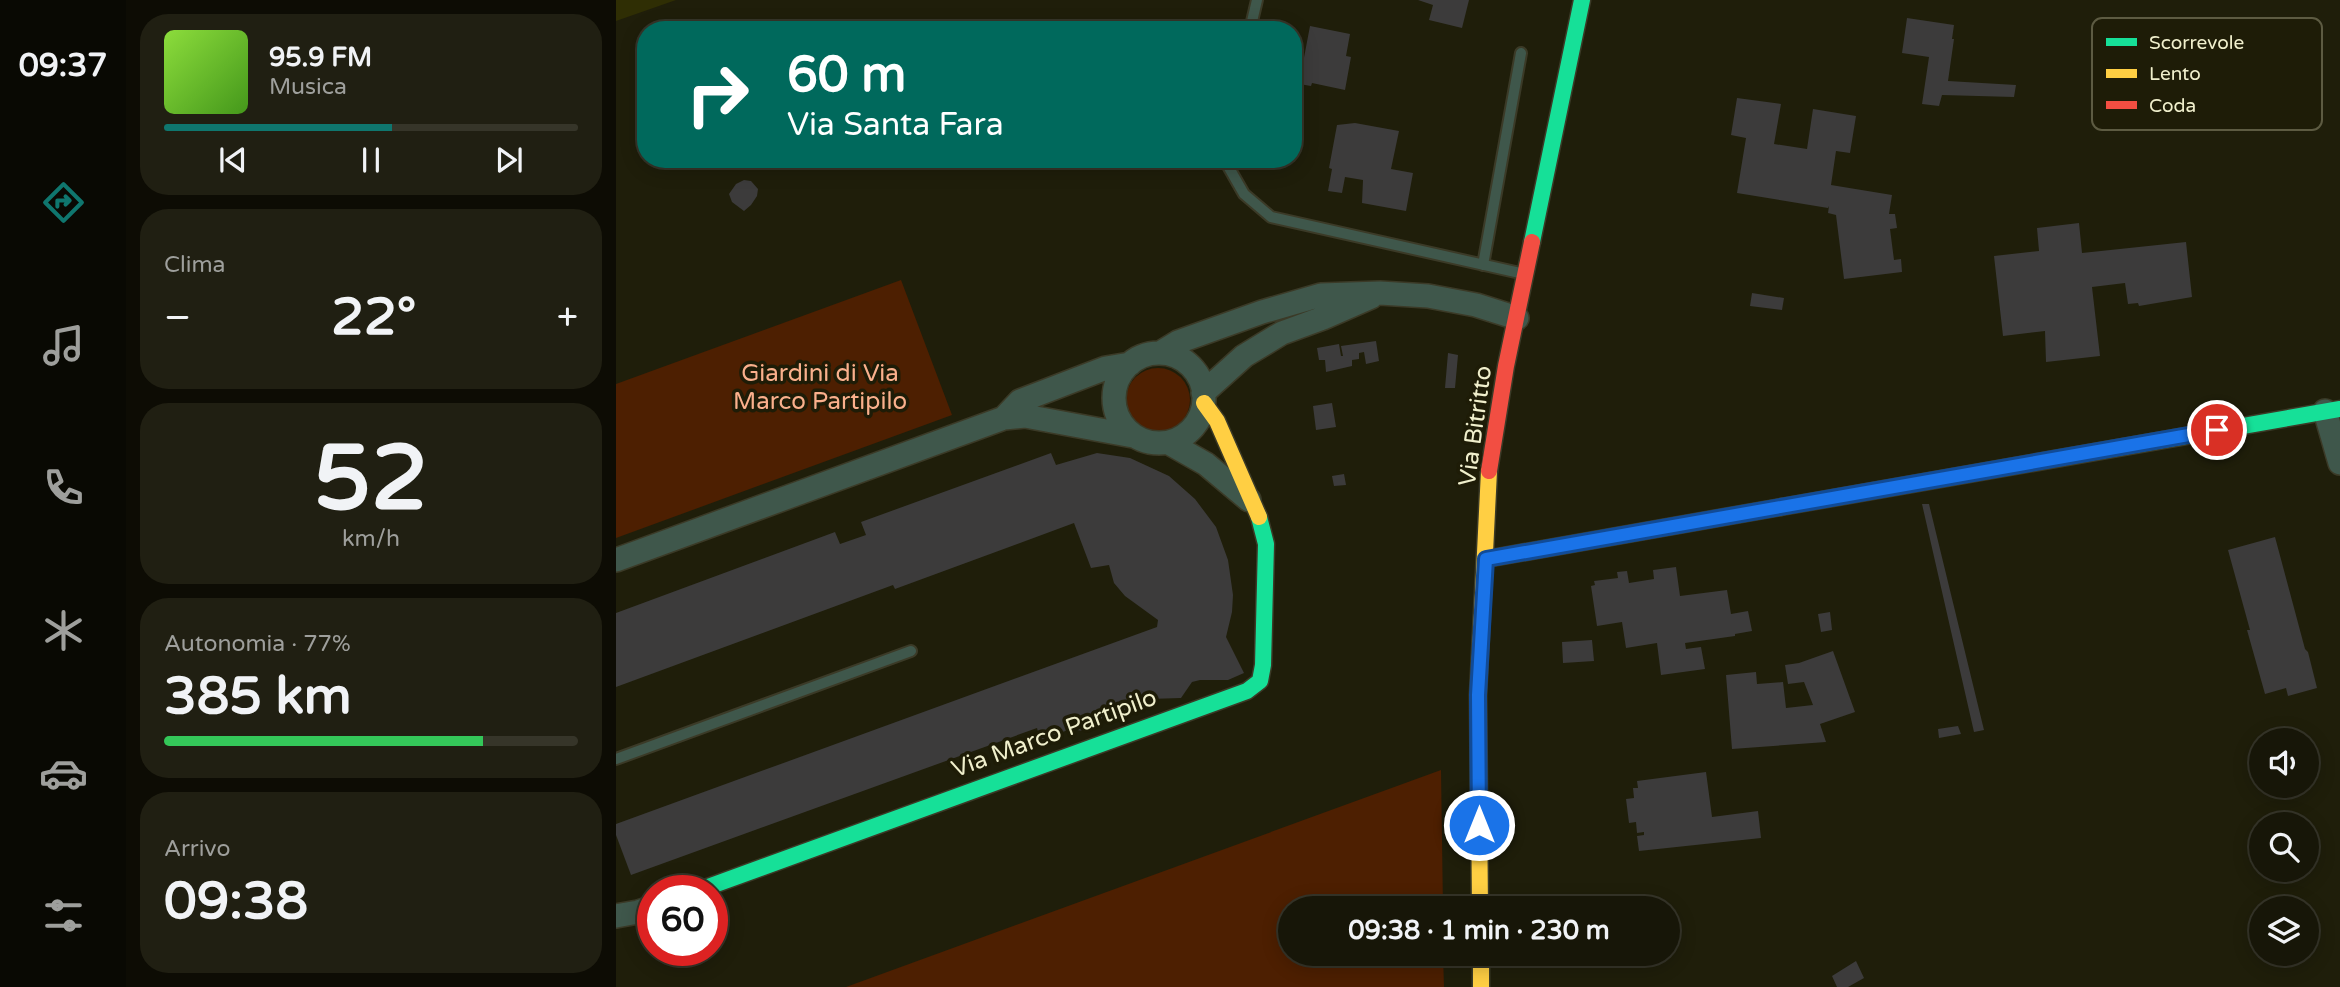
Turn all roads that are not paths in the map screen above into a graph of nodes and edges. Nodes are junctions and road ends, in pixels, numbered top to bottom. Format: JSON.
{"nodes":[{"id":1,"x":1256,"y":0,"type":"edge"},
{"id":2,"x":1582,"y":0,"type":"edge"},
{"id":3,"x":1252,"y":21,"type":"edge"},
{"id":4,"x":1521,"y":53,"type":"dead end"},
{"id":5,"x":1229,"y":168,"type":"edge"},
{"id":6,"x":1483,"y":265,"type":"junction"},
{"id":7,"x":1526,"y":275,"type":"junction"},
{"id":8,"x":1380,"y":293,"type":"junction"},
{"id":9,"x":1517,"y":318,"type":"junction"},
{"id":10,"x":1160,"y":353,"type":"junction"},
{"id":11,"x":1130,"y":364,"type":"junction"},
{"id":12,"x":1204,"y":398,"type":"junction"},
{"id":13,"x":2333,"y":410,"type":"edge"},
{"id":14,"x":1003,"y":418,"type":"junction"},
{"id":15,"x":1133,"y":436,"type":"junction"},
{"id":16,"x":1169,"y":443,"type":"junction"},
{"id":17,"x":2340,"y":463,"type":"edge"},
{"id":18,"x":1255,"y":505,"type":"junction"},
{"id":19,"x":1486,"y":559,"type":"junction"},
{"id":20,"x":616,"y":560,"type":"edge"},
{"id":21,"x":911,"y":652,"type":"dead end"},
{"id":22,"x":616,"y":759,"type":"edge"},
{"id":23,"x":728,"y":880,"type":"edge"},
{"id":24,"x":1480,"y":896,"type":"edge"},
{"id":25,"x":637,"y":912,"type":"edge"},
{"id":26,"x":616,"y":916,"type":"edge"},
{"id":27,"x":1480,"y":966,"type":"edge"},
{"id":28,"x":1481,"y":987,"type":"edge"}],
"edges":[{"from":1,"to":3,"type":"lane"},
{"from":2,"to":7,"type":"street","name":"Via Bitritto"},
{"from":4,"to":6,"type":"lane"},
{"from":5,"to":6,"type":"lane"},
{"from":6,"to":7,"type":"lane"},
{"from":7,"to":9,"type":"street","name":"Via Bitritto"},
{"from":8,"to":9,"type":"street"},
{"from":8,"to":10,"type":"street"},
{"from":8,"to":12,"type":"street"},
{"from":9,"to":19,"type":"street","name":"Via Bitritto"},
{"from":10,"to":11,"type":"street"},
{"from":10,"to":12,"type":"street"},
{"from":11,"to":14,"type":"street"},
{"from":11,"to":15,"type":"street"},
{"from":12,"to":16,"type":"street"},
{"from":12,"to":18,"type":"street","name":"Via Marco Partipilo"},
{"from":13,"to":17,"type":"street"},
{"from":13,"to":19,"type":"street"},
{"from":14,"to":15,"type":"street"},
{"from":14,"to":20,"type":"street"},
{"from":15,"to":16,"type":"street"},
{"from":16,"to":18,"type":"street"},
{"from":18,"to":23,"type":"street","name":"Via Marco Partipilo"},
{"from":19,"to":24,"type":"street","name":"Via Bitritto"},
{"from":21,"to":22,"type":"lane"},
{"from":25,"to":26,"type":"street"},
{"from":27,"to":28,"type":"street"}]}
